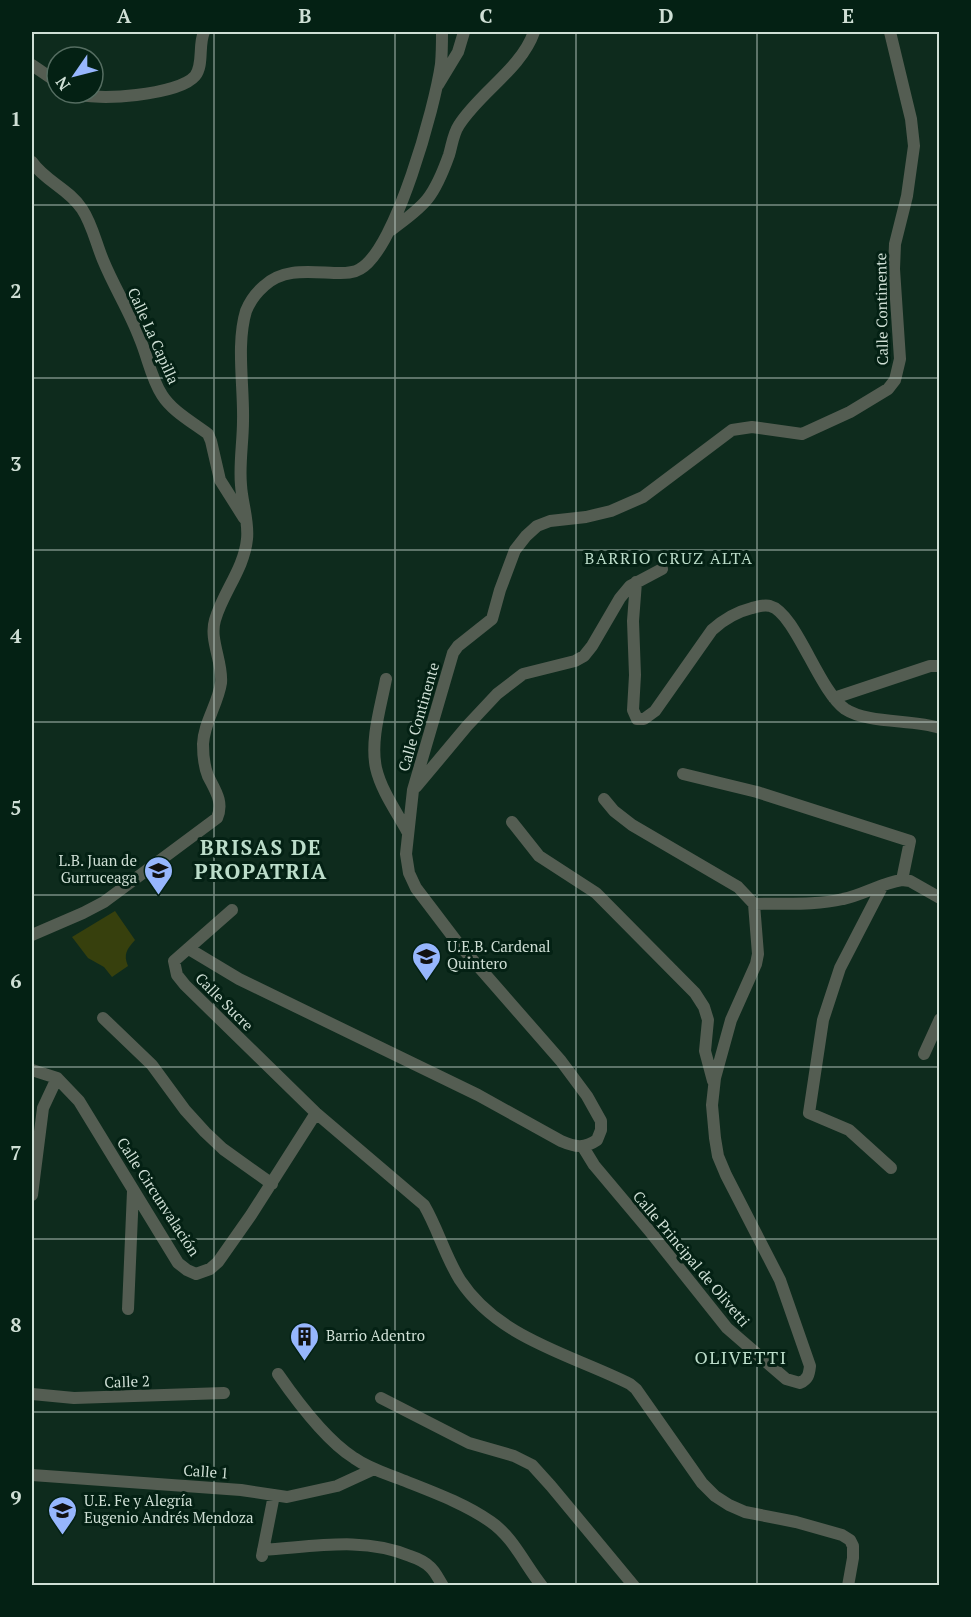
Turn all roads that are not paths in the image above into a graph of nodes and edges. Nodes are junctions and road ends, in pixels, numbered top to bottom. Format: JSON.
{"nodes":[{"id":1,"x":204,"y":32,"type":"edge"},
{"id":2,"x":442,"y":32,"type":"edge"},
{"id":3,"x":464,"y":32,"type":"edge"},
{"id":4,"x":534,"y":32,"type":"edge"},
{"id":5,"x":890,"y":32,"type":"edge"},
{"id":6,"x":32,"y":65,"type":"edge"},
{"id":7,"x":45,"y":74,"type":"edge"},
{"id":8,"x":434,"y":91,"type":"junction"},
{"id":9,"x":105,"y":98,"type":"edge"},
{"id":10,"x":32,"y":162,"type":"edge"},
{"id":11,"x":390,"y":231,"type":"junction"},
{"id":12,"x":246,"y":521,"type":"junction"},
{"id":13,"x":662,"y":569,"type":"dead end"},
{"id":14,"x":636,"y":582,"type":"junction"},
{"id":15,"x":939,"y":666,"type":"edge"},
{"id":16,"x":386,"y":679,"type":"dead end"},
{"id":17,"x":834,"y":698,"type":"junction"},
{"id":18,"x":939,"y":728,"type":"edge"},
{"id":19,"x":683,"y":774,"type":"dead end"},
{"id":20,"x":413,"y":790,"type":"junction"},
{"id":21,"x":603,"y":799,"type":"dead end"},
{"id":22,"x":512,"y":822,"type":"dead end"},
{"id":23,"x":407,"y":831,"type":"junction"},
{"id":24,"x":902,"y":880,"type":"junction"},
{"id":25,"x":883,"y":885,"type":"junction"},
{"id":26,"x":939,"y":898,"type":"edge"},
{"id":27,"x":754,"y":904,"type":"junction"},
{"id":28,"x":232,"y":910,"type":"dead end"},
{"id":29,"x":32,"y":935,"type":"edge"},
{"id":30,"x":189,"y":949,"type":"junction"},
{"id":31,"x":103,"y":1018,"type":"dead end"},
{"id":32,"x":939,"y":1020,"type":"edge"},
{"id":33,"x":924,"y":1054,"type":"dead end"},
{"id":34,"x":32,"y":1071,"type":"edge"},
{"id":35,"x":57,"y":1078,"type":"junction"},
{"id":36,"x":715,"y":1085,"type":"junction"},
{"id":37,"x":315,"y":1113,"type":"junction"},
{"id":38,"x":583,"y":1147,"type":"junction"},
{"id":39,"x":891,"y":1168,"type":"dead end"},
{"id":40,"x":272,"y":1184,"type":"junction"},
{"id":41,"x":32,"y":1189,"type":"edge"},
{"id":42,"x":134,"y":1191,"type":"junction"},
{"id":43,"x":32,"y":1195,"type":"edge"},
{"id":44,"x":128,"y":1309,"type":"dead end"},
{"id":45,"x":278,"y":1374,"type":"dead end"},
{"id":46,"x":224,"y":1393,"type":"dead end"},
{"id":47,"x":32,"y":1394,"type":"edge"},
{"id":48,"x":381,"y":1398,"type":"dead end"},
{"id":49,"x":374,"y":1469,"type":"junction"},
{"id":50,"x":32,"y":1475,"type":"edge"},
{"id":51,"x":274,"y":1495,"type":"junction"},
{"id":52,"x":443,"y":1586,"type":"edge"},
{"id":53,"x":542,"y":1586,"type":"edge"},
{"id":54,"x":634,"y":1586,"type":"edge"},
{"id":55,"x":848,"y":1586,"type":"edge"}],
"edges":[{"from":1,"to":9,"type":"street"},
{"from":2,"to":8,"type":"street"},
{"from":3,"to":8,"type":"street"},
{"from":4,"to":11,"type":"street"},
{"from":5,"to":20,"type":"street","name":"Calle Continente"},
{"from":6,"to":7,"type":"street"},
{"from":8,"to":11,"type":"street"},
{"from":10,"to":12,"type":"street","name":"Calle La Capilla"},
{"from":11,"to":12,"type":"street"},
{"from":12,"to":29,"type":"street"},
{"from":13,"to":14,"type":"street"},
{"from":14,"to":17,"type":"street"},
{"from":14,"to":20,"type":"street"},
{"from":15,"to":17,"type":"street"},
{"from":16,"to":23,"type":"street"},
{"from":17,"to":18,"type":"street"},
{"from":19,"to":24,"type":"street"},
{"from":20,"to":23,"type":"street","name":"Calle Continente"},
{"from":21,"to":27,"type":"street"},
{"from":22,"to":36,"type":"street"},
{"from":23,"to":38,"type":"street","name":"Calle Continente"},
{"from":24,"to":25,"type":"street"},
{"from":24,"to":26,"type":"street"},
{"from":25,"to":27,"type":"street"},
{"from":25,"to":39,"type":"street"},
{"from":27,"to":36,"type":"street","name":"Calle Principal de Olivetti"},
{"from":28,"to":30,"type":"street","name":"Calle Sucre"},
{"from":30,"to":37,"type":"street","name":"Calle Sucre"},
{"from":30,"to":38,"type":"street"},
{"from":31,"to":40,"type":"street"},
{"from":32,"to":33,"type":"street"},
{"from":34,"to":35,"type":"street"},
{"from":35,"to":41,"type":"street"},
{"from":35,"to":42,"type":"street","name":"Calle Circunvalación"},
{"from":36,"to":38,"type":"street","name":"Calle Principal de Olivetti"},
{"from":37,"to":40,"type":"street","name":"Calle Circunvalación"},
{"from":37,"to":55,"type":"street"},
{"from":40,"to":42,"type":"street","name":"Calle Circunvalación"},
{"from":41,"to":43,"type":"street"},
{"from":42,"to":44,"type":"street"},
{"from":45,"to":49,"type":"street"},
{"from":46,"to":47,"type":"street","name":"Calle 2"},
{"from":48,"to":54,"type":"street"},
{"from":49,"to":51,"type":"street","name":"Calle 1"},
{"from":49,"to":53,"type":"street"},
{"from":50,"to":51,"type":"street","name":"Calle 1"},
{"from":51,"to":52,"type":"street"}]}
